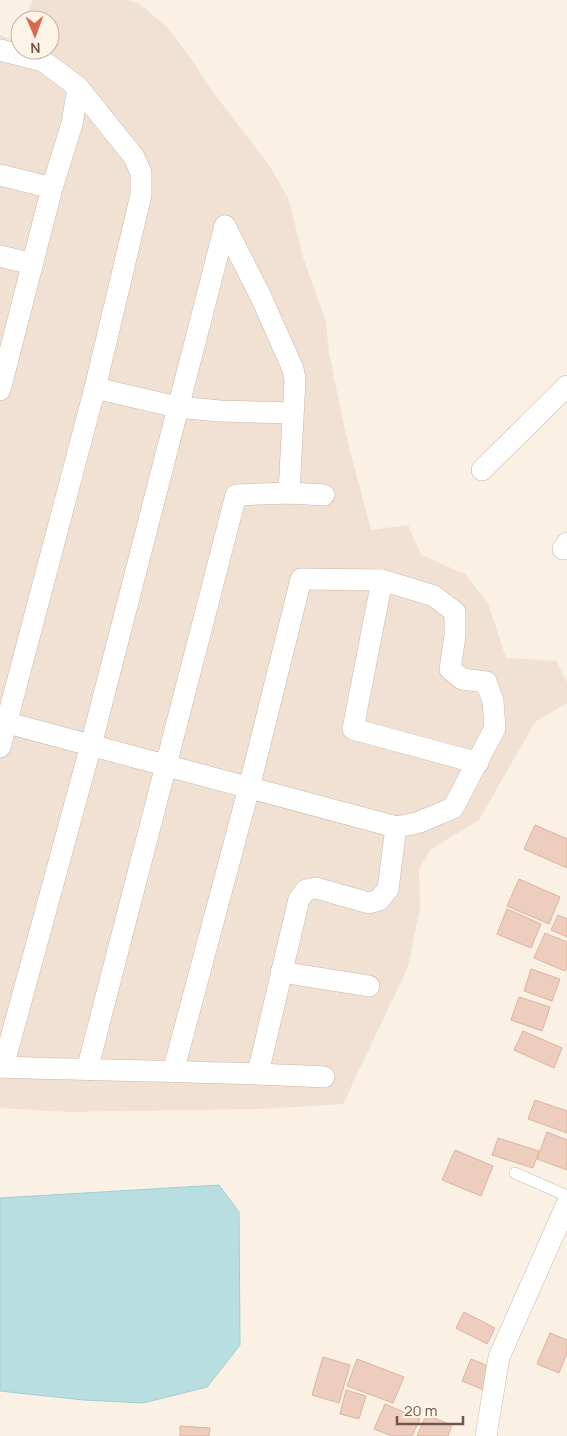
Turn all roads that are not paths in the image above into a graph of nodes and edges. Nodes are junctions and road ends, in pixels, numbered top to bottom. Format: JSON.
{"nodes":[{"id":1,"x":0,"y":50,"type":"edge"},
{"id":2,"x":78,"y":86,"type":"junction"},
{"id":3,"x":0,"y":175,"type":"edge"},
{"id":4,"x":52,"y":188,"type":"junction"},
{"id":5,"x":0,"y":256,"type":"edge"},
{"id":6,"x":32,"y":264,"type":"junction"},
{"id":7,"x":7,"y":341,"type":"edge"},
{"id":8,"x":567,"y":386,"type":"edge"},
{"id":9,"x":95,"y":388,"type":"junction"},
{"id":10,"x":0,"y":390,"type":"edge"},
{"id":11,"x":177,"y":406,"type":"junction"},
{"id":12,"x":292,"y":413,"type":"junction"},
{"id":13,"x":482,"y":470,"type":"dead end"},
{"id":14,"x":289,"y":493,"type":"junction"},
{"id":15,"x":324,"y":495,"type":"dead end"},
{"id":16,"x":382,"y":580,"type":"junction"},
{"id":17,"x":3,"y":722,"type":"edge"},
{"id":18,"x":90,"y":745,"type":"junction"},
{"id":19,"x":0,"y":747,"type":"edge"},
{"id":20,"x":478,"y":763,"type":"junction"},
{"id":21,"x":167,"y":765,"type":"junction"},
{"id":22,"x":249,"y":788,"type":"junction"},
{"id":23,"x":396,"y":827,"type":"junction"},
{"id":24,"x":281,"y":972,"type":"junction"},
{"id":25,"x":369,"y":986,"type":"dead end"},
{"id":26,"x":2,"y":1067,"type":"edge"},
{"id":27,"x":87,"y":1070,"type":"junction"},
{"id":28,"x":174,"y":1072,"type":"junction"},
{"id":29,"x":258,"y":1073,"type":"junction"},
{"id":30,"x":324,"y":1077,"type":"dead end"},
{"id":31,"x":515,"y":1174,"type":"dead end"},
{"id":32,"x":567,"y":1196,"type":"edge"},
{"id":33,"x":567,"y":1204,"type":"edge"},
{"id":34,"x":486,"y":1436,"type":"edge"}],
"edges":[{"from":1,"to":2,"type":"street"},
{"from":2,"to":4,"type":"street"},
{"from":2,"to":9,"type":"street"},
{"from":3,"to":4,"type":"street"},
{"from":4,"to":6,"type":"street"},
{"from":5,"to":6,"type":"street"},
{"from":6,"to":7,"type":"street"},
{"from":7,"to":10,"type":"street"},
{"from":8,"to":13,"type":"street"},
{"from":9,"to":11,"type":"street"},
{"from":9,"to":17,"type":"street"},
{"from":11,"to":12,"type":"street"},
{"from":11,"to":12,"type":"street"},
{"from":11,"to":18,"type":"street"},
{"from":12,"to":14,"type":"street"},
{"from":14,"to":15,"type":"street"},
{"from":14,"to":21,"type":"street"},
{"from":16,"to":20,"type":"street"},
{"from":16,"to":20,"type":"street"},
{"from":16,"to":22,"type":"street"},
{"from":17,"to":18,"type":"street"},
{"from":17,"to":19,"type":"street"},
{"from":18,"to":21,"type":"street"},
{"from":18,"to":26,"type":"street"},
{"from":20,"to":23,"type":"street"},
{"from":21,"to":22,"type":"street"},
{"from":21,"to":27,"type":"street"},
{"from":22,"to":23,"type":"street"},
{"from":22,"to":28,"type":"street"},
{"from":23,"to":24,"type":"street"},
{"from":24,"to":25,"type":"street"},
{"from":24,"to":29,"type":"street"},
{"from":26,"to":27,"type":"street"},
{"from":27,"to":28,"type":"street"},
{"from":28,"to":29,"type":"street"},
{"from":29,"to":30,"type":"street"},
{"from":31,"to":32,"type":"lane"},
{"from":33,"to":34,"type":"street"}]}
